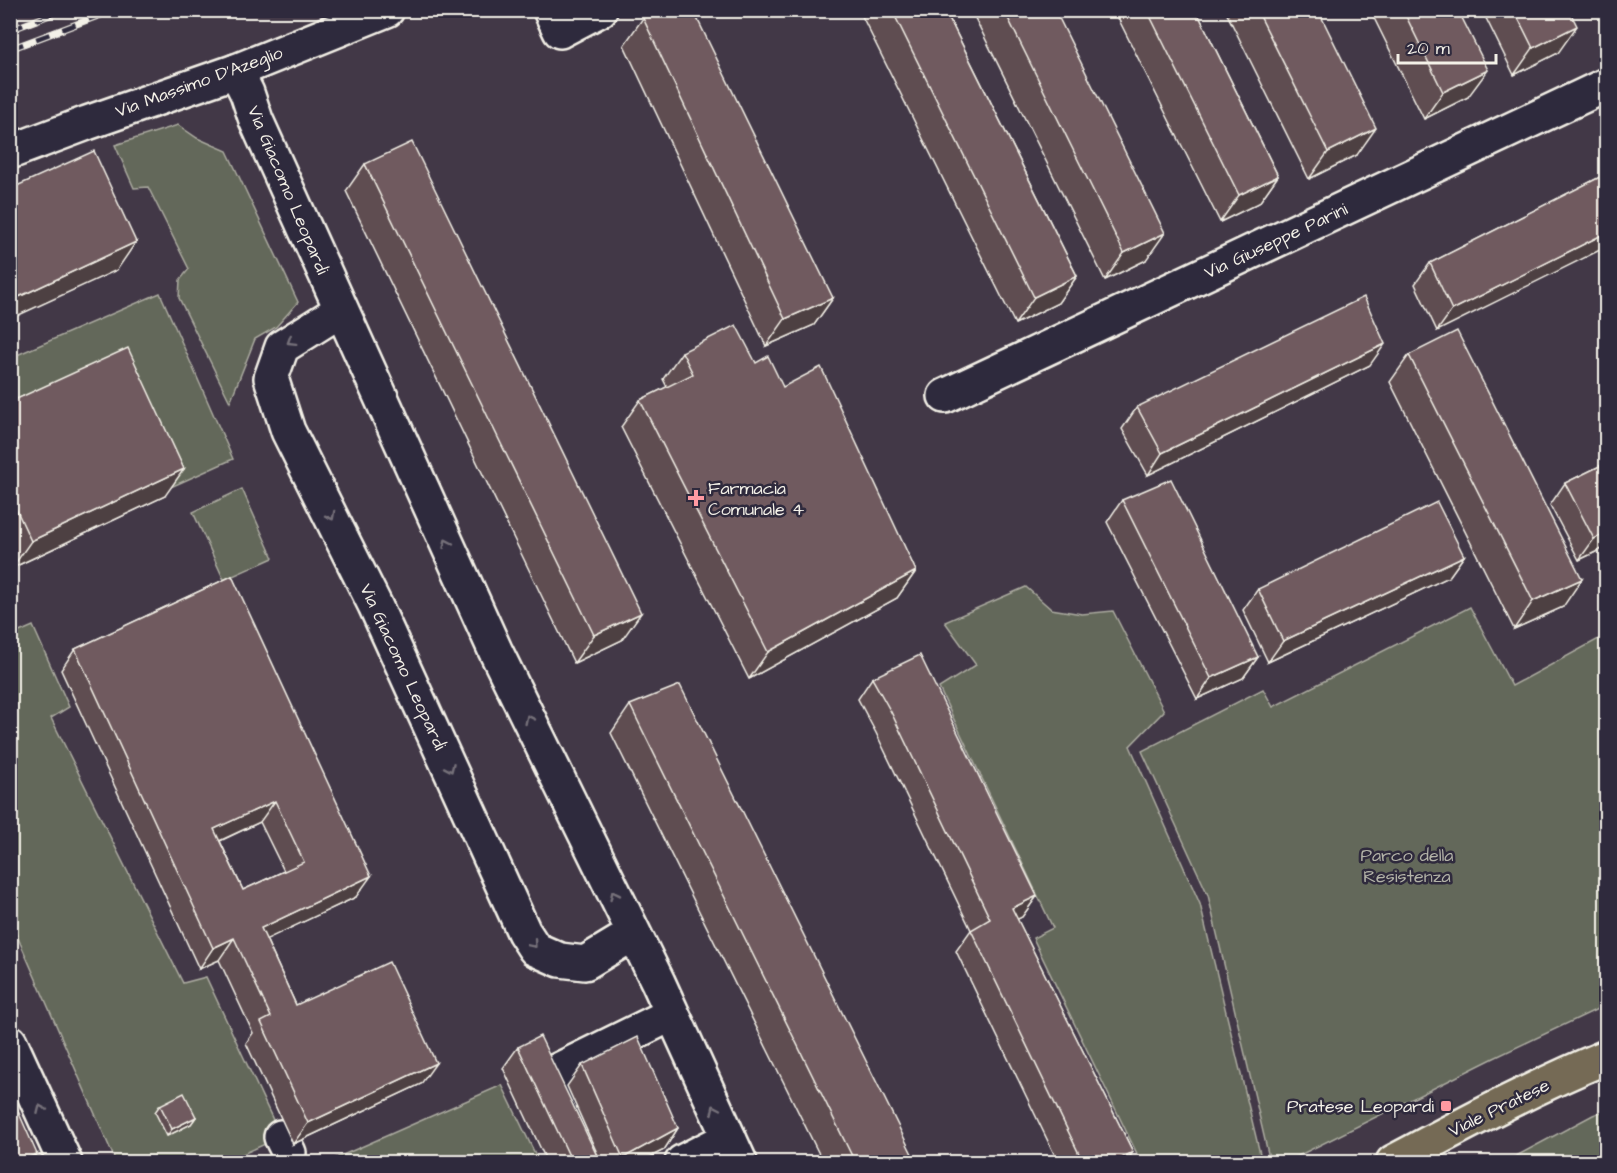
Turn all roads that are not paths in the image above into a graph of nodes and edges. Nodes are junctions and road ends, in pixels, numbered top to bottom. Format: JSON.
{"nodes":[{"id":1,"x":387,"y":10,"type":"edge"},
{"id":2,"x":600,"y":10,"type":"edge"},
{"id":3,"x":555,"y":21,"type":"edge"},
{"id":4,"x":236,"y":70,"type":"junction"},
{"id":5,"x":1606,"y":85,"type":"edge"},
{"id":6,"x":10,"y":152,"type":"edge"},
{"id":7,"x":341,"y":310,"type":"junction"},
{"id":8,"x":945,"y":396,"type":"dead end"},
{"id":9,"x":633,"y":934,"type":"junction"},
{"id":10,"x":672,"y":1014,"type":"junction"},
{"id":11,"x":10,"y":1042,"type":"edge"},
{"id":12,"x":1606,"y":1057,"type":"edge"},
{"id":13,"x":734,"y":1150,"type":"edge"},
{"id":14,"x":64,"y":1162,"type":"edge"},
{"id":15,"x":591,"y":1162,"type":"edge"},
{"id":16,"x":682,"y":1162,"type":"edge"},
{"id":17,"x":1393,"y":1162,"type":"edge"}],
"edges":[{"from":1,"to":4,"type":"street","name":"Via Massimo D'Azeglio"},
{"from":2,"to":3,"type":"street"},
{"from":4,"to":6,"type":"street","name":"Via Massimo D'Azeglio"},
{"from":4,"to":7,"type":"street","name":"Via Giacomo Leopardi"},
{"from":5,"to":8,"type":"street","name":"Via Giuseppe Parini"},
{"from":9,"to":7,"type":"street","name":"Via Giacomo Leopardi","one_way":true},
{"from":7,"to":9,"type":"street","name":"Via Giacomo Leopardi","one_way":true},
{"from":9,"to":10,"type":"street","name":"Via Giacomo Leopardi"},
{"from":13,"to":10,"type":"street","name":"Via Giacomo Leopardi","one_way":true},
{"from":10,"to":15,"type":"street"},
{"from":14,"to":11,"type":"street","one_way":true},
{"from":12,"to":17,"type":"main road","name":"Viale Pratese"},
{"from":13,"to":16,"type":"street"}]}
